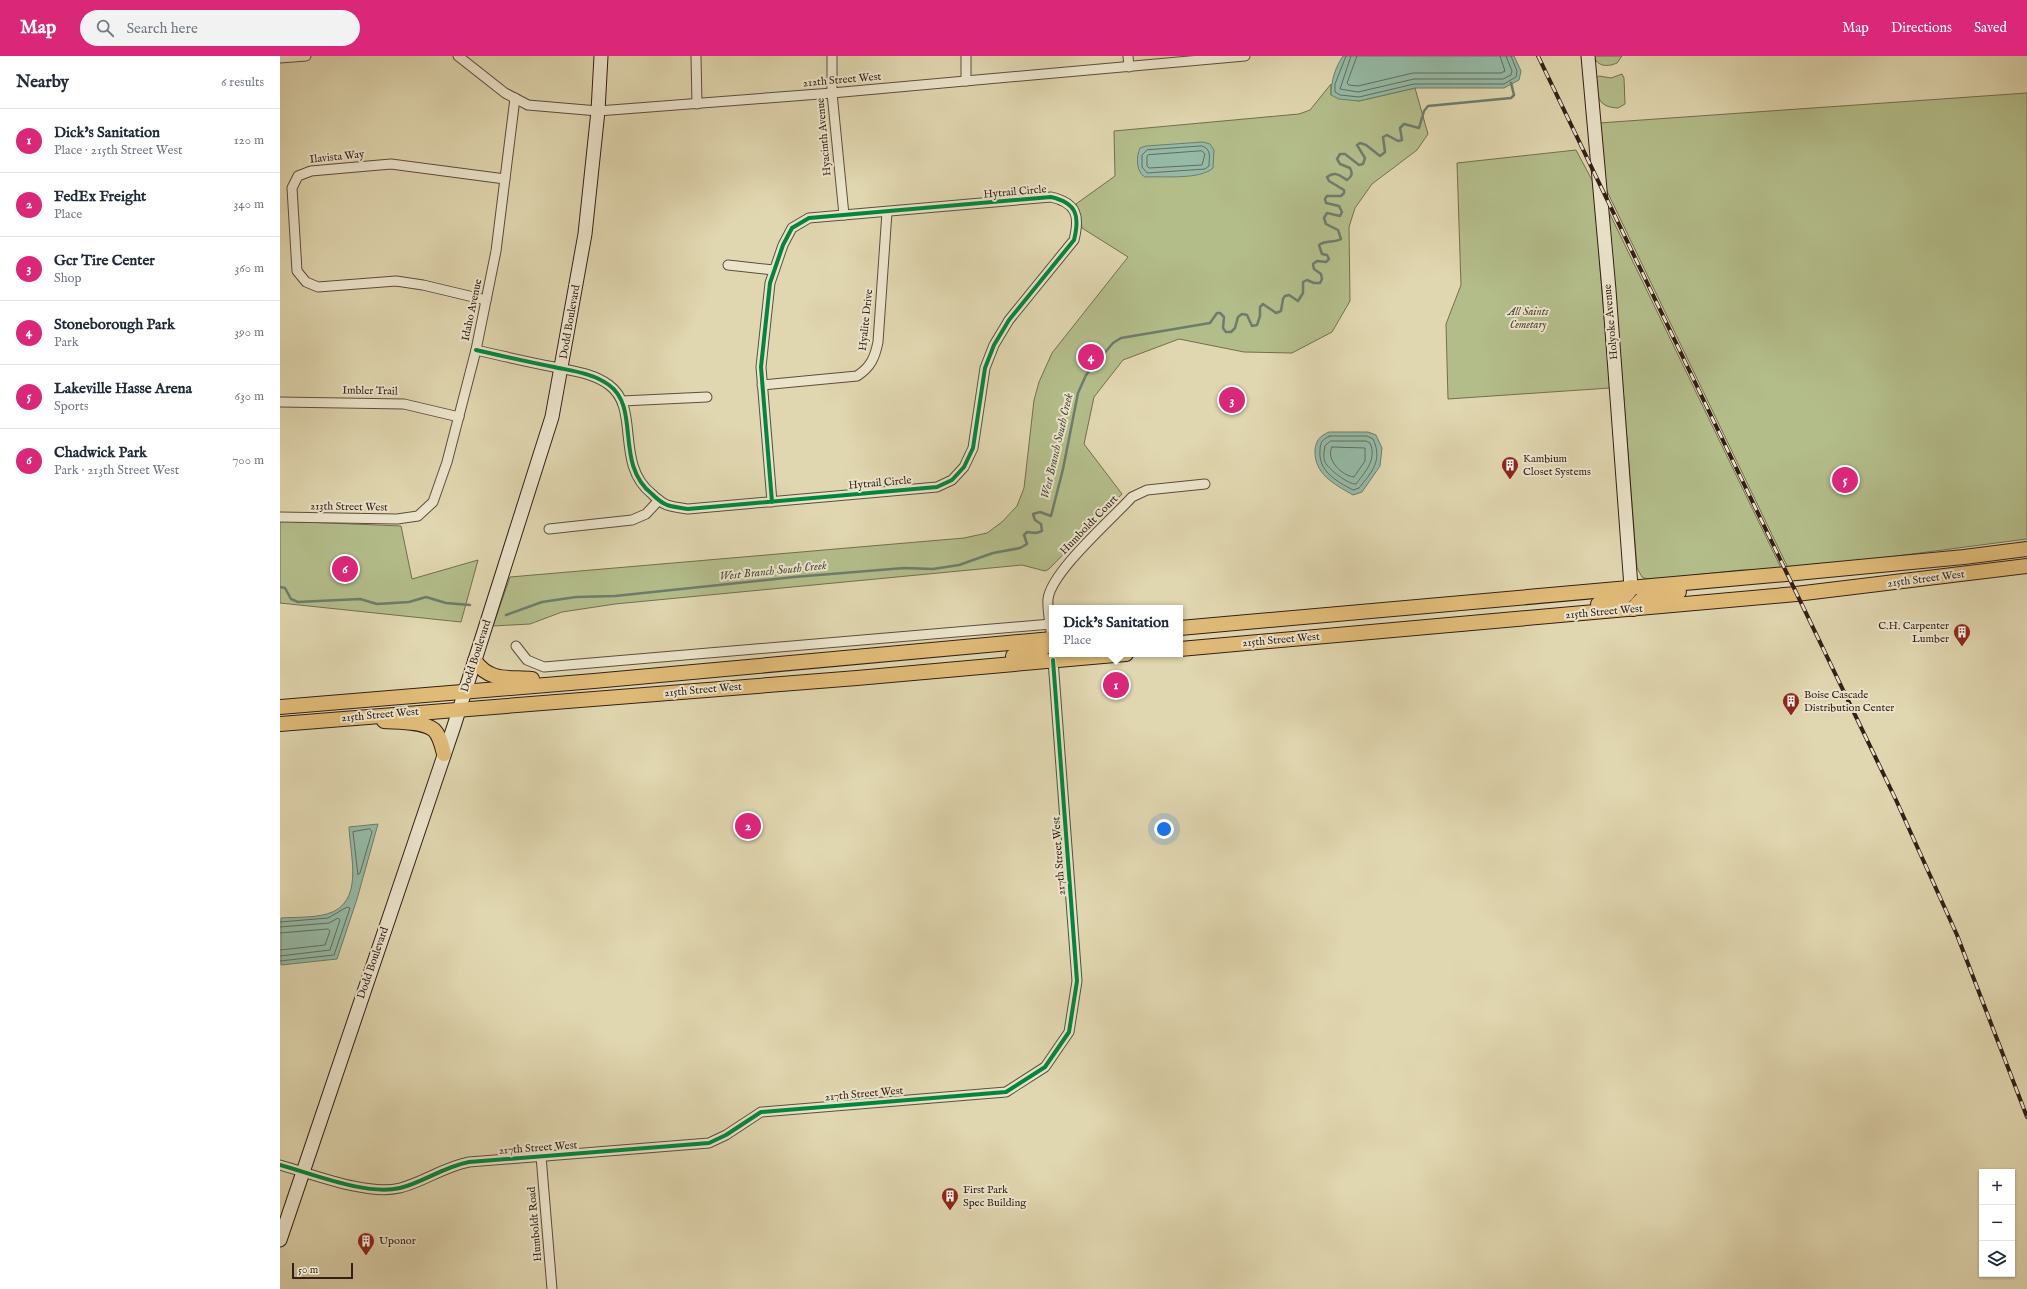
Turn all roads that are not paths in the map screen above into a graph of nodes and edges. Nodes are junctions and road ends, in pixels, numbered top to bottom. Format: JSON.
{"nodes":[{"id":1,"x":306,"y":56,"type":"edge"},
{"id":2,"x":601,"y":56,"type":"edge"},
{"id":3,"x":696,"y":56,"type":"edge"},
{"id":4,"x":832,"y":56,"type":"edge"},
{"id":5,"x":966,"y":56,"type":"edge"},
{"id":6,"x":1128,"y":56,"type":"edge"},
{"id":7,"x":1245,"y":56,"type":"edge"},
{"id":8,"x":1588,"y":56,"type":"edge"},
{"id":9,"x":463,"y":57,"type":"edge"},
{"id":10,"x":280,"y":58,"type":"edge"},
{"id":11,"x":1129,"y":67,"type":"junction"},
{"id":12,"x":966,"y":81,"type":"junction"},
{"id":13,"x":832,"y":93,"type":"junction"},
{"id":14,"x":515,"y":98,"type":"junction"},
{"id":15,"x":697,"y":104,"type":"junction"},
{"id":16,"x":598,"y":111,"type":"junction"},
{"id":17,"x":505,"y":179,"type":"junction"},
{"id":18,"x":887,"y":212,"type":"junction"},
{"id":19,"x":844,"y":215,"type":"junction"},
{"id":20,"x":728,"y":265,"type":"dead end"},
{"id":21,"x":774,"y":270,"type":"junction"},
{"id":22,"x":486,"y":300,"type":"junction"},
{"id":23,"x":476,"y":350,"type":"junction"},
{"id":24,"x":561,"y":369,"type":"junction"},
{"id":25,"x":762,"y":385,"type":"junction"},
{"id":26,"x":707,"y":397,"type":"dead end"},
{"id":27,"x":622,"y":401,"type":"junction"},
{"id":28,"x":280,"y":402,"type":"edge"},
{"id":29,"x":459,"y":417,"type":"junction"},
{"id":30,"x":1205,"y":484,"type":"dead end"},
{"id":31,"x":659,"y":500,"type":"junction"},
{"id":32,"x":772,"y":502,"type":"junction"},
{"id":33,"x":418,"y":516,"type":"joint"},
{"id":34,"x":280,"y":517,"type":"edge"},
{"id":35,"x":549,"y":529,"type":"dead end"},
{"id":36,"x":2027,"y":549,"type":"edge"},
{"id":37,"x":2027,"y":566,"type":"edge"},
{"id":38,"x":1732,"y":579,"type":"junction"},
{"id":39,"x":1631,"y":587,"type":"junction"},
{"id":40,"x":1049,"y":607,"type":"edge"},
{"id":41,"x":1633,"y":609,"type":"junction"},
{"id":42,"x":1515,"y":620,"type":"junction"},
{"id":43,"x":1049,"y":624,"type":"edge"},
{"id":44,"x":1183,"y":628,"type":"edge"},
{"id":45,"x":1049,"y":639,"type":"edge"},
{"id":46,"x":1049,"y":643,"type":"edge"},
{"id":47,"x":516,"y":646,"type":"dead end"},
{"id":48,"x":1183,"y":649,"type":"edge"},
{"id":49,"x":1056,"y":657,"type":"edge"},
{"id":50,"x":474,"y":661,"type":"junction"},
{"id":51,"x":942,"y":670,"type":"junction"},
{"id":52,"x":594,"y":681,"type":"junction"},
{"id":53,"x":465,"y":692,"type":"junction"},
{"id":54,"x":280,"y":707,"type":"edge"},
{"id":55,"x":459,"y":709,"type":"junction"},
{"id":56,"x":340,"y":718,"type":"junction"},
{"id":57,"x":280,"y":724,"type":"edge"},
{"id":58,"x":444,"y":754,"type":"junction"},
{"id":59,"x":541,"y":1156,"type":"junction"},
{"id":60,"x":280,"y":1165,"type":"edge"},
{"id":61,"x":303,"y":1171,"type":"junction"},
{"id":62,"x":280,"y":1240,"type":"edge"},
{"id":63,"x":552,"y":1289,"type":"edge"}],
"edges":[{"from":1,"to":10,"type":"street"},
{"from":2,"to":16,"type":"main road","name":"Dodd Boulevard"},
{"from":3,"to":15,"type":"street"},
{"from":4,"to":13,"type":"street","name":"Hyacinth Avenue"},
{"from":5,"to":12,"type":"street"},
{"from":6,"to":11,"type":"street"},
{"from":7,"to":11,"type":"street","name":"212th Street West"},
{"from":8,"to":39,"type":"main road","name":"Holyoke Avenue"},
{"from":9,"to":14,"type":"street","name":"212th Street West"},
{"from":11,"to":12,"type":"street","name":"212th Street West"},
{"from":12,"to":13,"type":"street","name":"212th Street West"},
{"from":13,"to":15,"type":"street","name":"212th Street West"},
{"from":13,"to":19,"type":"street","name":"Hyacinth Avenue"},
{"from":14,"to":16,"type":"street","name":"212th Street West"},
{"from":14,"to":17,"type":"street","name":"Idaho Avenue"},
{"from":15,"to":16,"type":"street","name":"212th Street West"},
{"from":16,"to":24,"type":"main road","name":"Dodd Boulevard"},
{"from":17,"to":22,"type":"street","name":"Idaho Avenue"},
{"from":17,"to":22,"type":"street","name":"Ilavista Way"},
{"from":18,"to":19,"type":"street","name":"Hytrail Circle"},
{"from":18,"to":25,"type":"street","name":"Hyalite Drive"},
{"from":18,"to":32,"type":"street","name":"Hytrail Circle"},
{"from":19,"to":21,"type":"street","name":"Hytrail Circle"},
{"from":20,"to":21,"type":"street"},
{"from":21,"to":25,"type":"street","name":"Hytrail Circle"},
{"from":22,"to":23,"type":"street","name":"Idaho Avenue"},
{"from":23,"to":24,"type":"street"},
{"from":23,"to":29,"type":"street","name":"Idaho Avenue"},
{"from":24,"to":27,"type":"street","name":"Hytrail Circle"},
{"from":24,"to":50,"type":"main road","name":"Dodd Boulevard"},
{"from":25,"to":32,"type":"street","name":"Hytrail Circle"},
{"from":26,"to":27,"type":"street"},
{"from":27,"to":31,"type":"street","name":"Hytrail Circle"},
{"from":28,"to":29,"type":"street","name":"Imbler Trail"},
{"from":29,"to":33,"type":"street","name":"Idaho Avenue"},
{"from":30,"to":40,"type":"street","name":"Humboldt Court"},
{"from":31,"to":32,"type":"street","name":"Hytrail Circle"},
{"from":31,"to":35,"type":"street"},
{"from":33,"to":34,"type":"street","name":"213th Street West"},
{"from":36,"to":38,"type":"main road","name":"215th Street West"},
{"from":37,"to":41,"type":"main road","name":"215th Street West"},
{"from":38,"to":39,"type":"main road","name":"215th Street West"},
{"from":38,"to":41,"type":"main road"},
{"from":39,"to":42,"type":"main road"},
{"from":39,"to":44,"type":"main road","name":"215th Street West"},
{"from":41,"to":42,"type":"main road","name":"215th Street West"},
{"from":42,"to":48,"type":"main road","name":"215th Street West"},
{"from":43,"to":47,"type":"street"},
{"from":45,"to":52,"type":"main road","name":"215th Street West"},
{"from":46,"to":51,"type":"main road"},
{"from":49,"to":51,"type":"main road","name":"215th Street West"},
{"from":49,"to":59,"type":"street","name":"217th Street West"},
{"from":50,"to":52,"type":"main road"},
{"from":50,"to":53,"type":"main road","name":"Dodd Boulevard"},
{"from":51,"to":55,"type":"main road","name":"215th Street West"},
{"from":52,"to":53,"type":"main road","name":"215th Street West"},
{"from":53,"to":54,"type":"main road","name":"215th Street West"},
{"from":53,"to":55,"type":"main road","name":"Dodd Boulevard"},
{"from":55,"to":56,"type":"main road","name":"215th Street West"},
{"from":55,"to":58,"type":"main road","name":"Dodd Boulevard"},
{"from":56,"to":57,"type":"main road","name":"215th Street West"},
{"from":56,"to":58,"type":"main road"},
{"from":58,"to":61,"type":"main road","name":"Dodd Boulevard"},
{"from":59,"to":61,"type":"street","name":"217th Street West"},
{"from":59,"to":63,"type":"street","name":"Humboldt Road"},
{"from":60,"to":61,"type":"street","name":"217th Street West"},
{"from":61,"to":62,"type":"main road","name":"Dodd Boulevard"}]}
